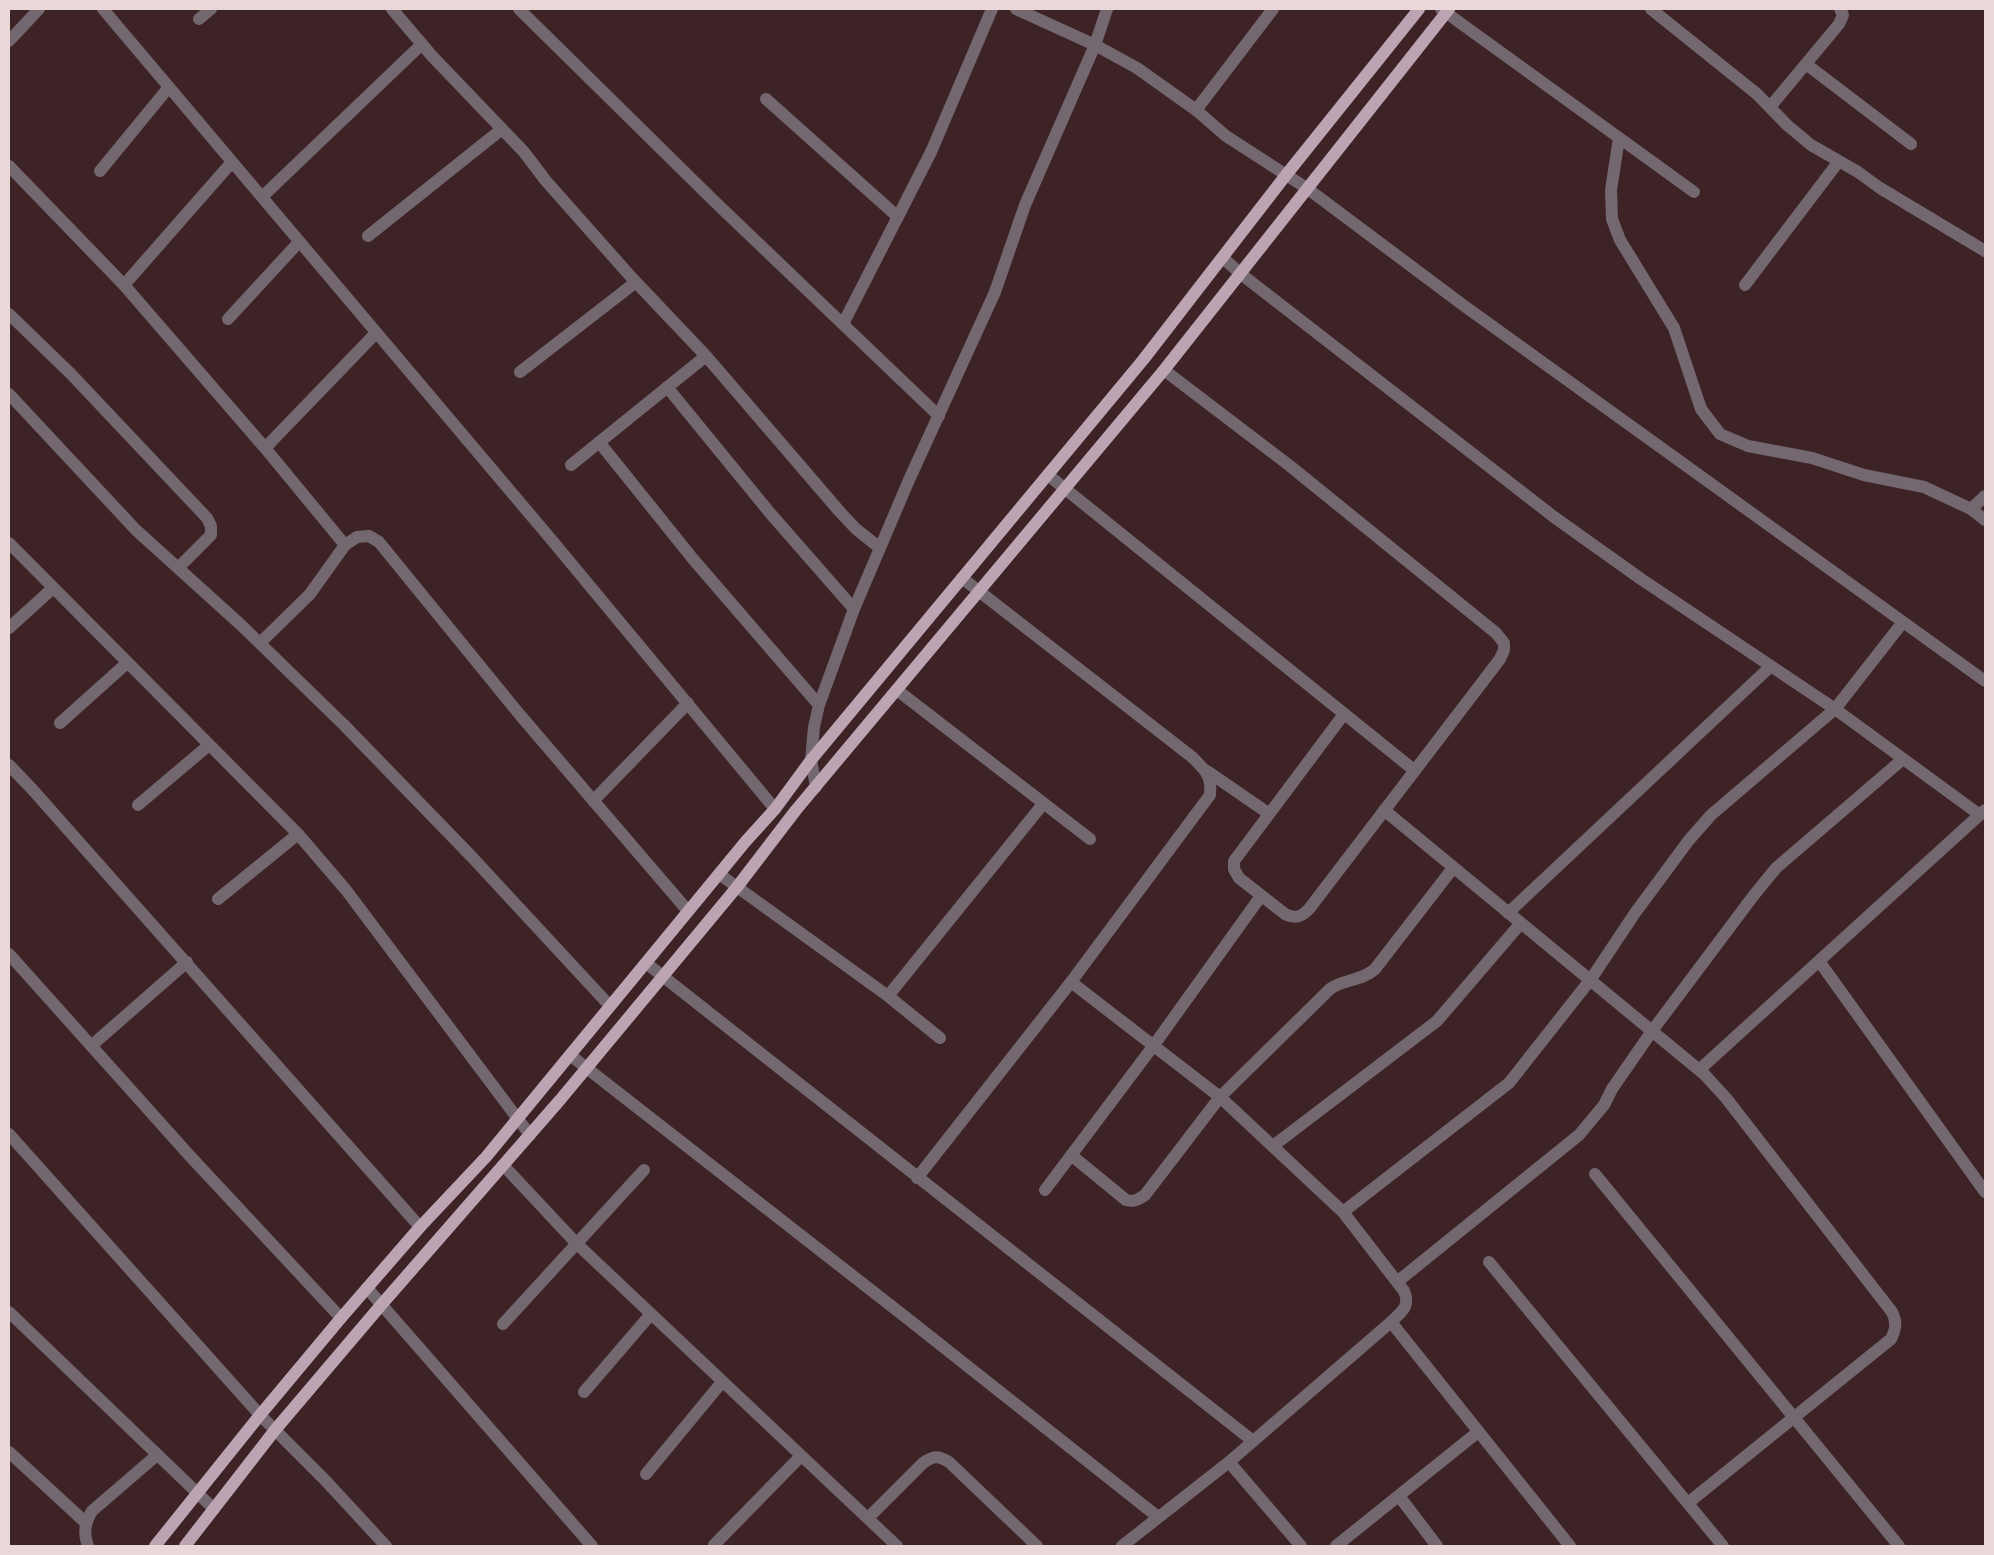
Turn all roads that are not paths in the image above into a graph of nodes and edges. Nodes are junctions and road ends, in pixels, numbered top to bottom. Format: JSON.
{"nodes":[{"id":1,"x":38,"y":9,"type":"edge"},
{"id":2,"x":103,"y":9,"type":"edge"},
{"id":3,"x":211,"y":9,"type":"edge"},
{"id":4,"x":392,"y":9,"type":"edge"},
{"id":5,"x":519,"y":9,"type":"edge"},
{"id":6,"x":992,"y":9,"type":"edge"},
{"id":7,"x":1016,"y":9,"type":"edge"},
{"id":8,"x":1107,"y":9,"type":"edge"},
{"id":9,"x":1272,"y":9,"type":"edge"},
{"id":10,"x":1419,"y":9,"type":"edge"},
{"id":11,"x":1651,"y":9,"type":"edge"},
{"id":12,"x":1840,"y":9,"type":"edge"},
{"id":13,"x":1445,"y":10,"type":"edge"},
{"id":14,"x":199,"y":19,"type":"dead end"},
{"id":15,"x":9,"y":41,"type":"edge"},
{"id":16,"x":422,"y":44,"type":"junction"},
{"id":17,"x":1095,"y":45,"type":"junction"},
{"id":18,"x":1806,"y":64,"type":"junction"},
{"id":19,"x":170,"y":87,"type":"junction"},
{"id":20,"x":766,"y":99,"type":"dead end"},
{"id":21,"x":1770,"y":107,"type":"junction"},
{"id":22,"x":1196,"y":110,"type":"junction"},
{"id":23,"x":502,"y":129,"type":"junction"},
{"id":24,"x":1619,"y":138,"type":"junction"},
{"id":25,"x":1911,"y":144,"type":"dead end"},
{"id":26,"x":1839,"y":161,"type":"junction"},
{"id":27,"x":232,"y":162,"type":"junction"},
{"id":28,"x":9,"y":166,"type":"edge"},
{"id":29,"x":100,"y":171,"type":"dead end"},
{"id":30,"x":1286,"y":175,"type":"junction"},
{"id":31,"x":1308,"y":189,"type":"junction"},
{"id":32,"x":1694,"y":192,"type":"dead end"},
{"id":33,"x":262,"y":197,"type":"junction"},
{"id":34,"x":898,"y":217,"type":"junction"},
{"id":35,"x":368,"y":236,"type":"dead end"},
{"id":36,"x":299,"y":242,"type":"junction"},
{"id":37,"x":1985,"y":251,"type":"edge"},
{"id":38,"x":1223,"y":258,"type":"junction"},
{"id":39,"x":1240,"y":274,"type":"junction"},
{"id":40,"x":636,"y":282,"type":"junction"},
{"id":41,"x":124,"y":285,"type":"junction"},
{"id":42,"x":1745,"y":285,"type":"dead end"},
{"id":43,"x":9,"y":314,"type":"edge"},
{"id":44,"x":228,"y":319,"type":"dead end"},
{"id":45,"x":843,"y":324,"type":"junction"},
{"id":46,"x":376,"y":333,"type":"junction"},
{"id":47,"x":706,"y":356,"type":"junction"},
{"id":48,"x":1164,"y":370,"type":"junction"},
{"id":49,"x":520,"y":372,"type":"dead end"},
{"id":50,"x":667,"y":387,"type":"junction"},
{"id":51,"x":9,"y":394,"type":"edge"},
{"id":52,"x":938,"y":416,"type":"junction"},
{"id":53,"x":599,"y":442,"type":"junction"},
{"id":54,"x":265,"y":448,"type":"junction"},
{"id":55,"x":571,"y":465,"type":"dead end"},
{"id":56,"x":1048,"y":474,"type":"junction"},
{"id":57,"x":1066,"y":489,"type":"junction"},
{"id":58,"x":1985,"y":496,"type":"edge"},
{"id":59,"x":1971,"y":509,"type":"junction"},
{"id":60,"x":1985,"y":520,"type":"edge"},
{"id":61,"x":9,"y":543,"type":"edge"},
{"id":62,"x":345,"y":545,"type":"junction"},
{"id":63,"x":880,"y":548,"type":"junction"},
{"id":64,"x":178,"y":568,"type":"junction"},
{"id":65,"x":962,"y":578,"type":"junction"},
{"id":66,"x":53,"y":588,"type":"junction"},
{"id":67,"x":979,"y":591,"type":"junction"},
{"id":68,"x":854,"y":609,"type":"junction"},
{"id":69,"x":1903,"y":622,"type":"junction"},
{"id":70,"x":9,"y":628,"type":"edge"},
{"id":71,"x":260,"y":643,"type":"junction"},
{"id":72,"x":127,"y":663,"type":"junction"},
{"id":73,"x":1771,"y":666,"type":"junction"},
{"id":74,"x":1985,"y":681,"type":"edge"},
{"id":75,"x":897,"y":690,"type":"junction"},
{"id":76,"x":688,"y":703,"type":"junction"},
{"id":77,"x":819,"y":705,"type":"junction"},
{"id":78,"x":1835,"y":709,"type":"junction"},
{"id":79,"x":1344,"y":714,"type":"junction"},
{"id":80,"x":60,"y":723,"type":"dead end"},
{"id":81,"x":209,"y":745,"type":"junction"},
{"id":82,"x":1903,"y":759,"type":"junction"},
{"id":83,"x":811,"y":760,"type":"junction"},
{"id":84,"x":9,"y":765,"type":"edge"},
{"id":85,"x":1205,"y":769,"type":"junction"},
{"id":86,"x":1414,"y":770,"type":"junction"},
{"id":87,"x":816,"y":787,"type":"junction"},
{"id":88,"x":593,"y":801,"type":"junction"},
{"id":89,"x":1043,"y":804,"type":"junction"},
{"id":90,"x":138,"y":805,"type":"dead end"},
{"id":91,"x":774,"y":809,"type":"junction"},
{"id":92,"x":1384,"y":810,"type":"junction"},
{"id":93,"x":1268,"y":813,"type":"junction"},
{"id":94,"x":1983,"y":813,"type":"edge"},
{"id":95,"x":298,"y":834,"type":"junction"},
{"id":96,"x":1090,"y":839,"type":"dead end"},
{"id":97,"x":1454,"y":868,"type":"junction"},
{"id":98,"x":719,"y":874,"type":"junction"},
{"id":99,"x":737,"y":887,"type":"junction"},
{"id":100,"x":1262,"y":896,"type":"junction"},
{"id":101,"x":218,"y":899,"type":"dead end"},
{"id":102,"x":688,"y":911,"type":"junction"},
{"id":103,"x":1508,"y":914,"type":"junction"},
{"id":104,"x":1521,"y":924,"type":"junction"},
{"id":105,"x":9,"y":954,"type":"edge"},
{"id":106,"x":1818,"y":961,"type":"junction"},
{"id":107,"x":187,"y":962,"type":"junction"},
{"id":108,"x":646,"y":963,"type":"junction"},
{"id":109,"x":662,"y":976,"type":"junction"},
{"id":110,"x":1590,"y":979,"type":"junction"},
{"id":111,"x":1071,"y":982,"type":"junction"},
{"id":112,"x":888,"y":996,"type":"junction"},
{"id":113,"x":610,"y":1006,"type":"junction"},
{"id":114,"x":1652,"y":1030,"type":"junction"},
{"id":115,"x":940,"y":1038,"type":"dead end"},
{"id":116,"x":1154,"y":1045,"type":"junction"},
{"id":117,"x":91,"y":1046,"type":"junction"},
{"id":118,"x":570,"y":1055,"type":"junction"},
{"id":119,"x":586,"y":1068,"type":"junction"},
{"id":120,"x":1699,"y":1070,"type":"junction"},
{"id":121,"x":1220,"y":1097,"type":"junction"},
{"id":122,"x":517,"y":1119,"type":"junction"},
{"id":123,"x":9,"y":1134,"type":"edge"},
{"id":124,"x":530,"y":1135,"type":"junction"},
{"id":125,"x":1272,"y":1146,"type":"junction"},
{"id":126,"x":1071,"y":1155,"type":"junction"},
{"id":127,"x":504,"y":1166,"type":"junction"},
{"id":128,"x":644,"y":1170,"type":"dead end"},
{"id":129,"x":1595,"y":1174,"type":"dead end"},
{"id":130,"x":917,"y":1178,"type":"junction"},
{"id":131,"x":1045,"y":1190,"type":"dead end"},
{"id":132,"x":1985,"y":1192,"type":"edge"},
{"id":133,"x":1342,"y":1212,"type":"junction"},
{"id":134,"x":420,"y":1227,"type":"junction"},
{"id":135,"x":576,"y":1243,"type":"junction"},
{"id":136,"x":1489,"y":1262,"type":"dead end"},
{"id":137,"x":1397,"y":1282,"type":"junction"},
{"id":138,"x":367,"y":1288,"type":"junction"},
{"id":139,"x":382,"y":1304,"type":"junction"},
{"id":140,"x":9,"y":1312,"type":"edge"},
{"id":141,"x":651,"y":1314,"type":"junction"},
{"id":142,"x":341,"y":1318,"type":"junction"},
{"id":143,"x":1390,"y":1322,"type":"junction"},
{"id":144,"x":503,"y":1324,"type":"dead end"},
{"id":145,"x":722,"y":1382,"type":"junction"},
{"id":146,"x":584,"y":1392,"type":"dead end"},
{"id":147,"x":260,"y":1415,"type":"junction"},
{"id":148,"x":1794,"y":1418,"type":"junction"},
{"id":149,"x":275,"y":1430,"type":"junction"},
{"id":150,"x":1478,"y":1432,"type":"junction"},
{"id":151,"x":1253,"y":1441,"type":"junction"},
{"id":152,"x":9,"y":1452,"type":"edge"},
{"id":153,"x":157,"y":1455,"type":"junction"},
{"id":154,"x":801,"y":1456,"type":"junction"},
{"id":155,"x":1229,"y":1462,"type":"junction"},
{"id":156,"x":646,"y":1474,"type":"dead end"},
{"id":157,"x":197,"y":1493,"type":"junction"},
{"id":158,"x":1400,"y":1496,"type":"junction"},
{"id":159,"x":1688,"y":1503,"type":"junction"},
{"id":160,"x":214,"y":1509,"type":"junction"},
{"id":161,"x":1158,"y":1517,"type":"junction"},
{"id":162,"x":868,"y":1518,"type":"junction"},
{"id":163,"x":86,"y":1522,"type":"junction"},
{"id":164,"x":714,"y":1545,"type":"dead end"},
{"id":165,"x":88,"y":1546,"type":"edge"},
{"id":166,"x":155,"y":1546,"type":"edge"},
{"id":167,"x":185,"y":1546,"type":"edge"},
{"id":168,"x":386,"y":1546,"type":"edge"},
{"id":169,"x":592,"y":1546,"type":"edge"},
{"id":170,"x":897,"y":1546,"type":"edge"},
{"id":171,"x":1037,"y":1546,"type":"edge"},
{"id":172,"x":1122,"y":1546,"type":"edge"},
{"id":173,"x":1301,"y":1546,"type":"edge"},
{"id":174,"x":1336,"y":1546,"type":"edge"},
{"id":175,"x":1437,"y":1546,"type":"edge"},
{"id":176,"x":1570,"y":1546,"type":"edge"},
{"id":177,"x":1723,"y":1546,"type":"edge"},
{"id":178,"x":1899,"y":1546,"type":"edge"}],
"edges":[{"from":1,"to":15,"type":"street"},
{"from":2,"to":19,"type":"street"},
{"from":3,"to":14,"type":"street"},
{"from":4,"to":16,"type":"street"},
{"from":5,"to":45,"type":"street"},
{"from":6,"to":34,"type":"street"},
{"from":7,"to":17,"type":"street"},
{"from":8,"to":17,"type":"street"},
{"from":9,"to":22,"type":"street"},
{"from":10,"to":30,"type":"main road"},
{"from":11,"to":21,"type":"street"},
{"from":12,"to":18,"type":"street"},
{"from":13,"to":24,"type":"street"},
{"from":13,"to":31,"type":"main road"},
{"from":16,"to":23,"type":"street"},
{"from":16,"to":33,"type":"street"},
{"from":17,"to":22,"type":"street"},
{"from":17,"to":52,"type":"street"},
{"from":18,"to":21,"type":"street"},
{"from":18,"to":25,"type":"street"},
{"from":19,"to":27,"type":"street"},
{"from":19,"to":29,"type":"street"},
{"from":20,"to":34,"type":"street"},
{"from":21,"to":26,"type":"street"},
{"from":22,"to":30,"type":"street"},
{"from":23,"to":35,"type":"street"},
{"from":23,"to":40,"type":"street"},
{"from":24,"to":32,"type":"street"},
{"from":24,"to":59,"type":"street"},
{"from":26,"to":37,"type":"street"},
{"from":26,"to":42,"type":"street"},
{"from":27,"to":33,"type":"street"},
{"from":27,"to":41,"type":"street"},
{"from":28,"to":41,"type":"street"},
{"from":30,"to":31,"type":"street"},
{"from":30,"to":38,"type":"main road"},
{"from":31,"to":39,"type":"main road"},
{"from":31,"to":69,"type":"street"},
{"from":33,"to":36,"type":"street"},
{"from":34,"to":45,"type":"street"},
{"from":36,"to":44,"type":"street"},
{"from":36,"to":46,"type":"street"},
{"from":38,"to":39,"type":"street"},
{"from":38,"to":56,"type":"main road"},
{"from":39,"to":48,"type":"main road"},
{"from":39,"to":73,"type":"street"},
{"from":40,"to":47,"type":"street"},
{"from":40,"to":49,"type":"street"},
{"from":41,"to":54,"type":"street"},
{"from":43,"to":64,"type":"street"},
{"from":45,"to":52,"type":"street"},
{"from":46,"to":54,"type":"street"},
{"from":46,"to":76,"type":"street"},
{"from":47,"to":50,"type":"street"},
{"from":47,"to":63,"type":"street"},
{"from":48,"to":57,"type":"main road"},
{"from":48,"to":86,"type":"street"},
{"from":50,"to":53,"type":"street"},
{"from":50,"to":68,"type":"street"},
{"from":51,"to":64,"type":"street"},
{"from":52,"to":63,"type":"street"},
{"from":53,"to":55,"type":"street"},
{"from":53,"to":77,"type":"street"},
{"from":54,"to":62,"type":"street"},
{"from":56,"to":57,"type":"street"},
{"from":56,"to":65,"type":"main road"},
{"from":57,"to":67,"type":"main road"},
{"from":57,"to":79,"type":"street"},
{"from":58,"to":59,"type":"street"},
{"from":59,"to":60,"type":"street"},
{"from":61,"to":66,"type":"street"},
{"from":62,"to":71,"type":"street"},
{"from":62,"to":88,"type":"street"},
{"from":63,"to":68,"type":"street"},
{"from":64,"to":71,"type":"street"},
{"from":65,"to":67,"type":"street"},
{"from":65,"to":83,"type":"main road"},
{"from":66,"to":70,"type":"street"},
{"from":66,"to":72,"type":"street"},
{"from":67,"to":75,"type":"main road"},
{"from":67,"to":85,"type":"street"},
{"from":68,"to":77,"type":"street"},
{"from":69,"to":74,"type":"street"},
{"from":69,"to":78,"type":"street"},
{"from":71,"to":113,"type":"street"},
{"from":72,"to":80,"type":"street"},
{"from":72,"to":81,"type":"street"},
{"from":73,"to":78,"type":"street"},
{"from":73,"to":103,"type":"street"},
{"from":75,"to":87,"type":"main road"},
{"from":75,"to":89,"type":"street"},
{"from":76,"to":88,"type":"street"},
{"from":76,"to":91,"type":"street"},
{"from":77,"to":83,"type":"street"},
{"from":78,"to":82,"type":"street"},
{"from":78,"to":110,"type":"street"},
{"from":79,"to":86,"type":"street"},
{"from":79,"to":93,"type":"street"},
{"from":81,"to":90,"type":"street"},
{"from":81,"to":95,"type":"street"},
{"from":82,"to":94,"type":"street"},
{"from":82,"to":114,"type":"street"},
{"from":83,"to":87,"type":"street"},
{"from":83,"to":91,"type":"main road"},
{"from":84,"to":107,"type":"street"},
{"from":85,"to":93,"type":"street"},
{"from":85,"to":111,"type":"street"},
{"from":86,"to":92,"type":"street"},
{"from":87,"to":99,"type":"main road"},
{"from":88,"to":102,"type":"street"},
{"from":89,"to":96,"type":"street"},
{"from":89,"to":112,"type":"street"},
{"from":91,"to":98,"type":"main road"},
{"from":92,"to":97,"type":"street"},
{"from":92,"to":100,"type":"street"},
{"from":93,"to":100,"type":"street"},
{"from":94,"to":106,"type":"street"},
{"from":95,"to":101,"type":"street"},
{"from":95,"to":122,"type":"street"},
{"from":97,"to":103,"type":"street"},
{"from":97,"to":121,"type":"street"},
{"from":98,"to":99,"type":"street"},
{"from":98,"to":102,"type":"main road"},
{"from":99,"to":109,"type":"main road"},
{"from":99,"to":112,"type":"street"},
{"from":100,"to":116,"type":"street"},
{"from":102,"to":108,"type":"main road"},
{"from":103,"to":104,"type":"street"},
{"from":104,"to":110,"type":"street"},
{"from":104,"to":125,"type":"street"},
{"from":105,"to":117,"type":"street"},
{"from":106,"to":120,"type":"street"},
{"from":106,"to":132,"type":"street"},
{"from":107,"to":117,"type":"street"},
{"from":107,"to":134,"type":"street"},
{"from":108,"to":109,"type":"street"},
{"from":108,"to":113,"type":"main road"},
{"from":109,"to":119,"type":"main road"},
{"from":109,"to":130,"type":"street"},
{"from":110,"to":114,"type":"street"},
{"from":110,"to":133,"type":"street"},
{"from":111,"to":116,"type":"street"},
{"from":111,"to":130,"type":"street"},
{"from":112,"to":115,"type":"street"},
{"from":113,"to":118,"type":"main road"},
{"from":114,"to":120,"type":"street"},
{"from":114,"to":137,"type":"street"},
{"from":116,"to":121,"type":"street"},
{"from":116,"to":126,"type":"street"},
{"from":117,"to":142,"type":"street"},
{"from":118,"to":119,"type":"street"},
{"from":118,"to":122,"type":"main road"},
{"from":119,"to":124,"type":"main road"},
{"from":119,"to":161,"type":"street"},
{"from":120,"to":148,"type":"street"},
{"from":121,"to":125,"type":"street"},
{"from":121,"to":126,"type":"street"},
{"from":122,"to":124,"type":"street"},
{"from":122,"to":134,"type":"main road"},
{"from":123,"to":147,"type":"street"},
{"from":124,"to":127,"type":"main road"},
{"from":125,"to":133,"type":"street"},
{"from":126,"to":131,"type":"street"},
{"from":127,"to":135,"type":"street"},
{"from":127,"to":139,"type":"main road"},
{"from":128,"to":135,"type":"street"},
{"from":129,"to":148,"type":"street"},
{"from":130,"to":151,"type":"street"},
{"from":133,"to":137,"type":"street"},
{"from":134,"to":138,"type":"main road"},
{"from":135,"to":141,"type":"street"},
{"from":135,"to":144,"type":"street"},
{"from":136,"to":159,"type":"street"},
{"from":137,"to":143,"type":"street"},
{"from":138,"to":139,"type":"street"},
{"from":138,"to":142,"type":"main road"},
{"from":139,"to":149,"type":"main road"},
{"from":139,"to":169,"type":"street"},
{"from":140,"to":153,"type":"street"},
{"from":141,"to":145,"type":"street"},
{"from":141,"to":146,"type":"street"},
{"from":142,"to":147,"type":"main road"},
{"from":143,"to":150,"type":"street"},
{"from":143,"to":151,"type":"street"},
{"from":145,"to":154,"type":"street"},
{"from":145,"to":156,"type":"street"},
{"from":147,"to":149,"type":"street"},
{"from":147,"to":157,"type":"main road"},
{"from":148,"to":159,"type":"street"},
{"from":148,"to":178,"type":"street"},
{"from":149,"to":160,"type":"main road"},
{"from":149,"to":168,"type":"street"},
{"from":150,"to":158,"type":"street"},
{"from":150,"to":176,"type":"street"},
{"from":151,"to":155,"type":"street"},
{"from":152,"to":163,"type":"street"},
{"from":153,"to":157,"type":"street"},
{"from":153,"to":163,"type":"street"},
{"from":154,"to":162,"type":"street"},
{"from":154,"to":164,"type":"street"},
{"from":155,"to":161,"type":"street"},
{"from":155,"to":173,"type":"street"},
{"from":157,"to":160,"type":"street"},
{"from":157,"to":166,"type":"main road"},
{"from":158,"to":174,"type":"street"},
{"from":158,"to":175,"type":"street"},
{"from":159,"to":177,"type":"street"},
{"from":160,"to":167,"type":"main road"},
{"from":161,"to":172,"type":"street"},
{"from":162,"to":170,"type":"street"},
{"from":162,"to":171,"type":"street"},
{"from":163,"to":165,"type":"street"}]}
